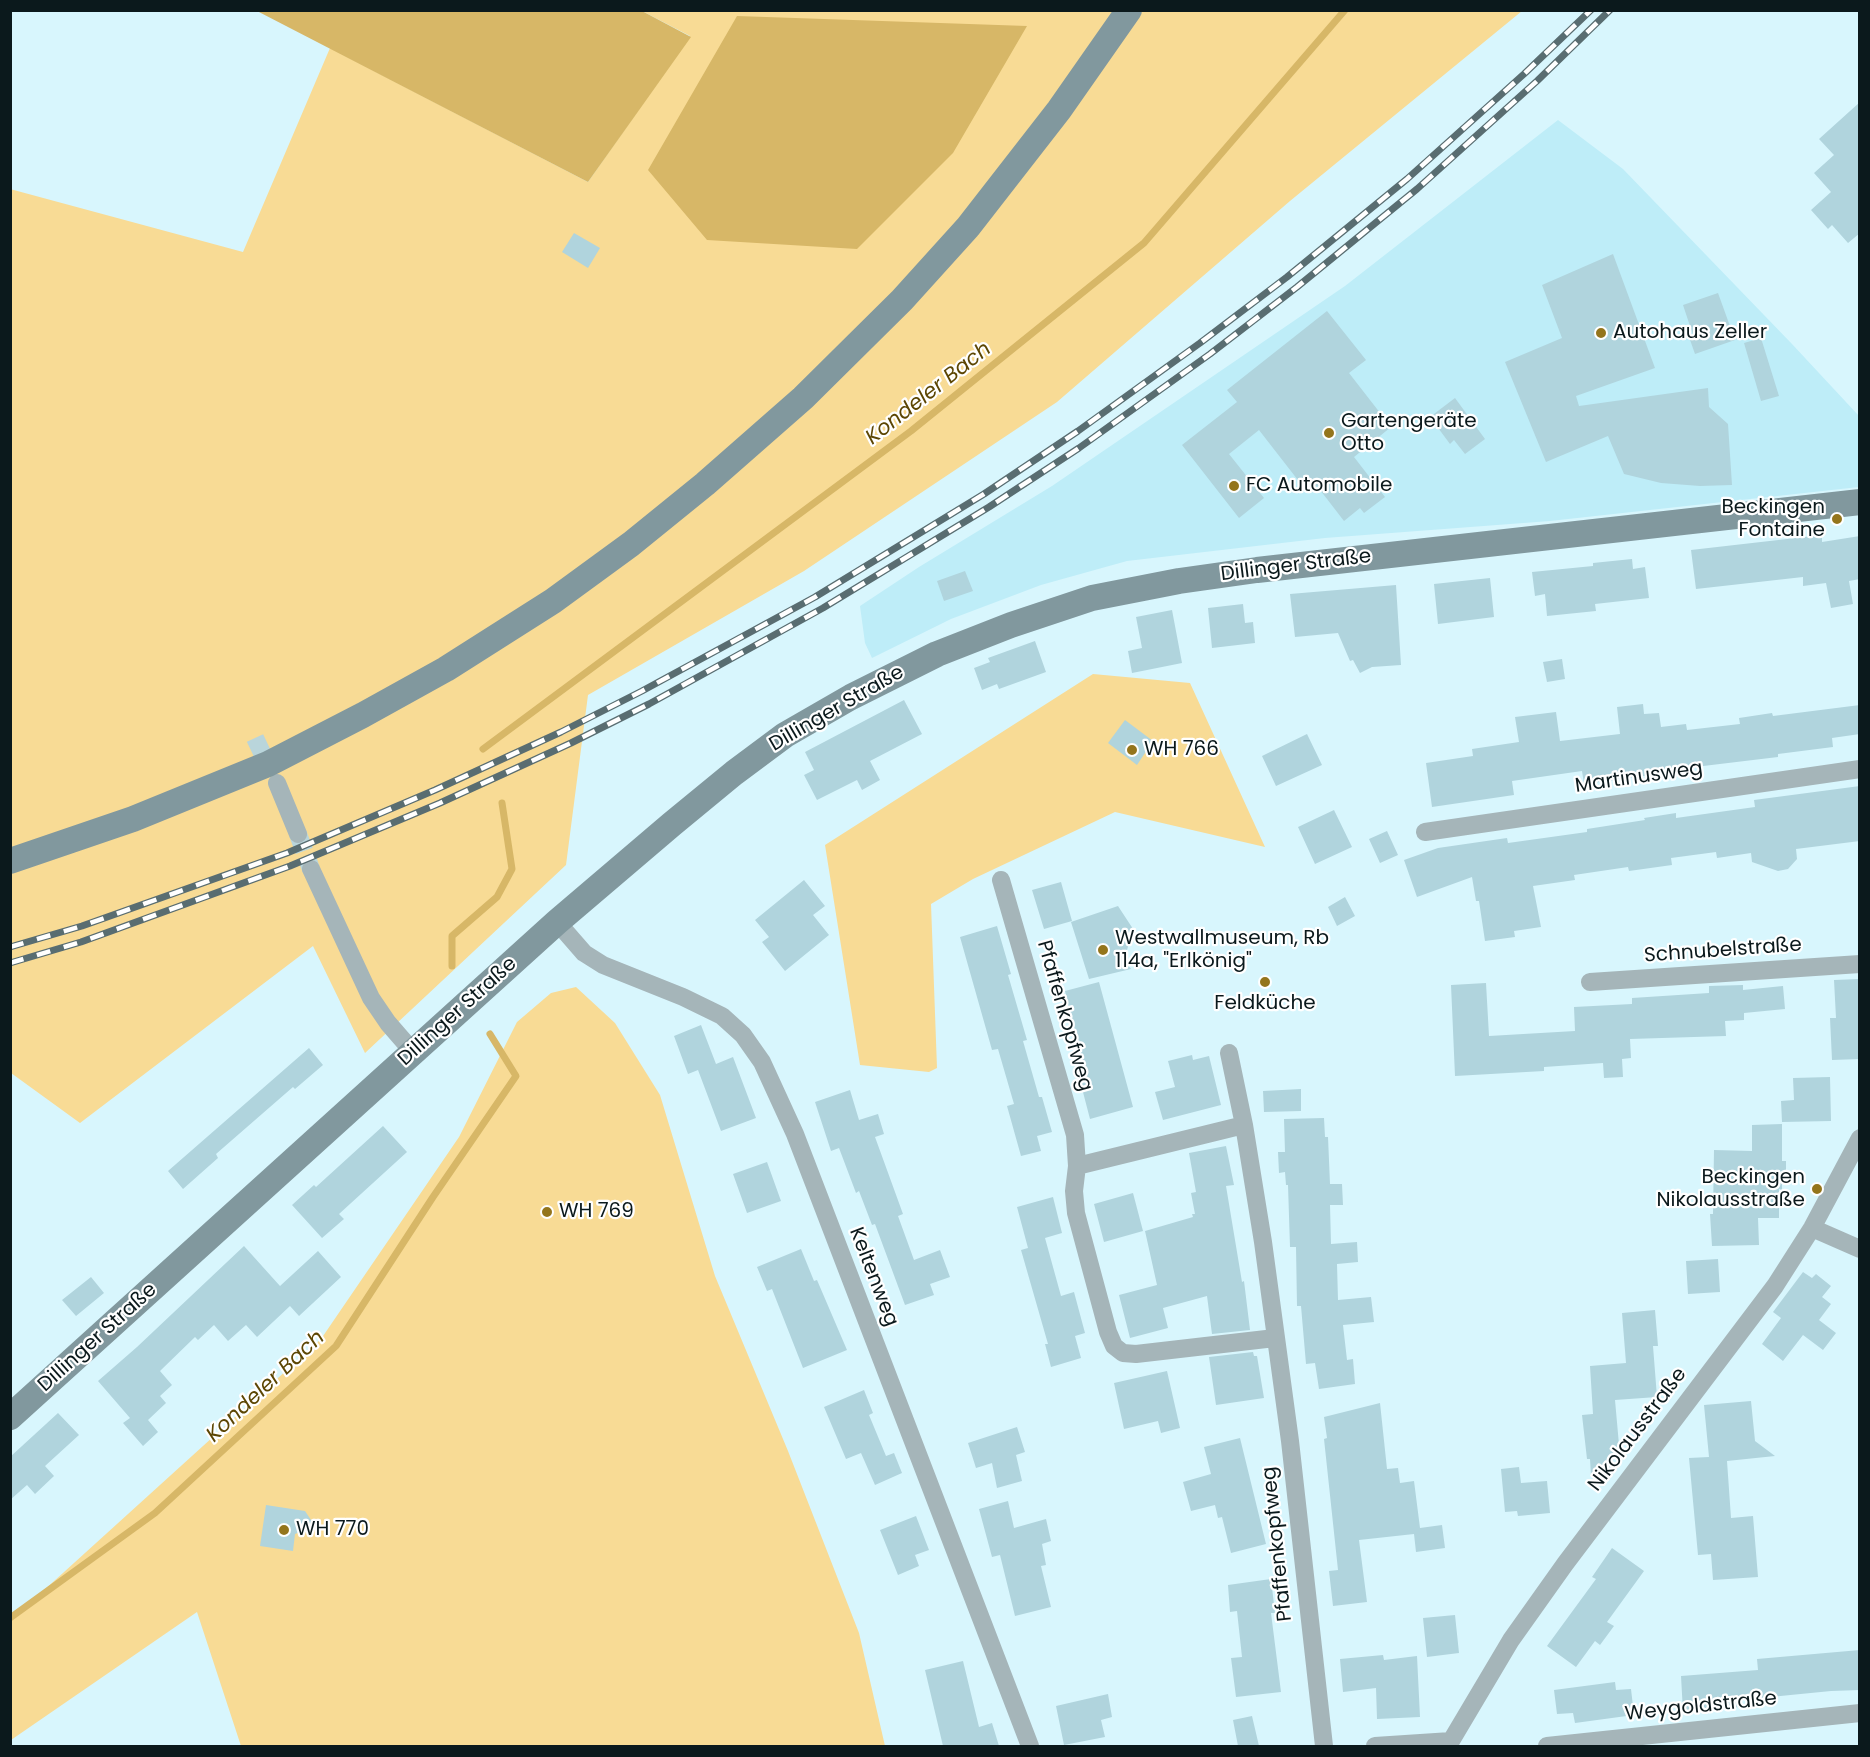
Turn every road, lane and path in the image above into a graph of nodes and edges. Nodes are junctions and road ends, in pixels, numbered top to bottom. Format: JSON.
{"nodes":[{"id":1,"x":1129,"y":10,"type":"edge"},
{"id":2,"x":1860,"y":502,"type":"edge"},
{"id":3,"x":1860,"y":769,"type":"edge"},
{"id":4,"x":277,"y":783,"type":"tunnel mouth"},
{"id":5,"x":1425,"y":832,"type":"dead end"},
{"id":6,"x":298,"y":834,"type":"tunnel mouth"},
{"id":7,"x":10,"y":861,"type":"edge"},
{"id":8,"x":311,"y":869,"type":"tunnel mouth"},
{"id":9,"x":1001,"y":880,"type":"dead end"},
{"id":10,"x":556,"y":922,"type":"junction"},
{"id":11,"x":1860,"y":964,"type":"edge"},
{"id":12,"x":1590,"y":982,"type":"dead end"},
{"id":13,"x":414,"y":1053,"type":"junction"},
{"id":14,"x":1229,"y":1053,"type":"dead end"},
{"id":15,"x":1244,"y":1125,"type":"junction"},
{"id":16,"x":1860,"y":1138,"type":"edge"},
{"id":17,"x":1077,"y":1166,"type":"junction"},
{"id":18,"x":1812,"y":1228,"type":"junction"},
{"id":19,"x":1860,"y":1249,"type":"edge"},
{"id":20,"x":1275,"y":1338,"type":"junction"},
{"id":21,"x":10,"y":1417,"type":"edge"},
{"id":22,"x":1860,"y":1713,"type":"edge"},
{"id":23,"x":1450,"y":1744,"type":"edge"},
{"id":24,"x":1030,"y":1746,"type":"edge"},
{"id":25,"x":1324,"y":1746,"type":"edge"},
{"id":26,"x":1375,"y":1746,"type":"edge"},
{"id":27,"x":1547,"y":1746,"type":"edge"}],
"edges":[{"from":1,"to":7,"type":"street"},
{"from":2,"to":10,"type":"street","name":"Dillinger Straße"},
{"from":3,"to":5,"type":"street","name":"Martinusweg"},
{"from":4,"to":6,"type":"street"},
{"from":8,"to":13,"type":"street"},
{"from":9,"to":17,"type":"street","name":"Pfaffenkopfweg"},
{"from":10,"to":13,"type":"street","name":"Dillinger Straße"},
{"from":10,"to":24,"type":"street","name":"Keltenweg"},
{"from":11,"to":12,"type":"street","name":"Schnubelstraße"},
{"from":13,"to":21,"type":"street","name":"Dillinger Straße"},
{"from":14,"to":15,"type":"street","name":"Pfaffenkopfweg"},
{"from":15,"to":17,"type":"street"},
{"from":15,"to":20,"type":"street","name":"Pfaffenkopfweg"},
{"from":16,"to":18,"type":"street","name":"Nikolausstraße"},
{"from":17,"to":20,"type":"street","name":"Pfaffenkopfweg"},
{"from":18,"to":19,"type":"street"},
{"from":18,"to":23,"type":"street","name":"Nikolausstraße"},
{"from":20,"to":25,"type":"street","name":"Pfaffenkopfweg"},
{"from":22,"to":27,"type":"street","name":"Weygoldstraße"},
{"from":23,"to":26,"type":"street"}]}
